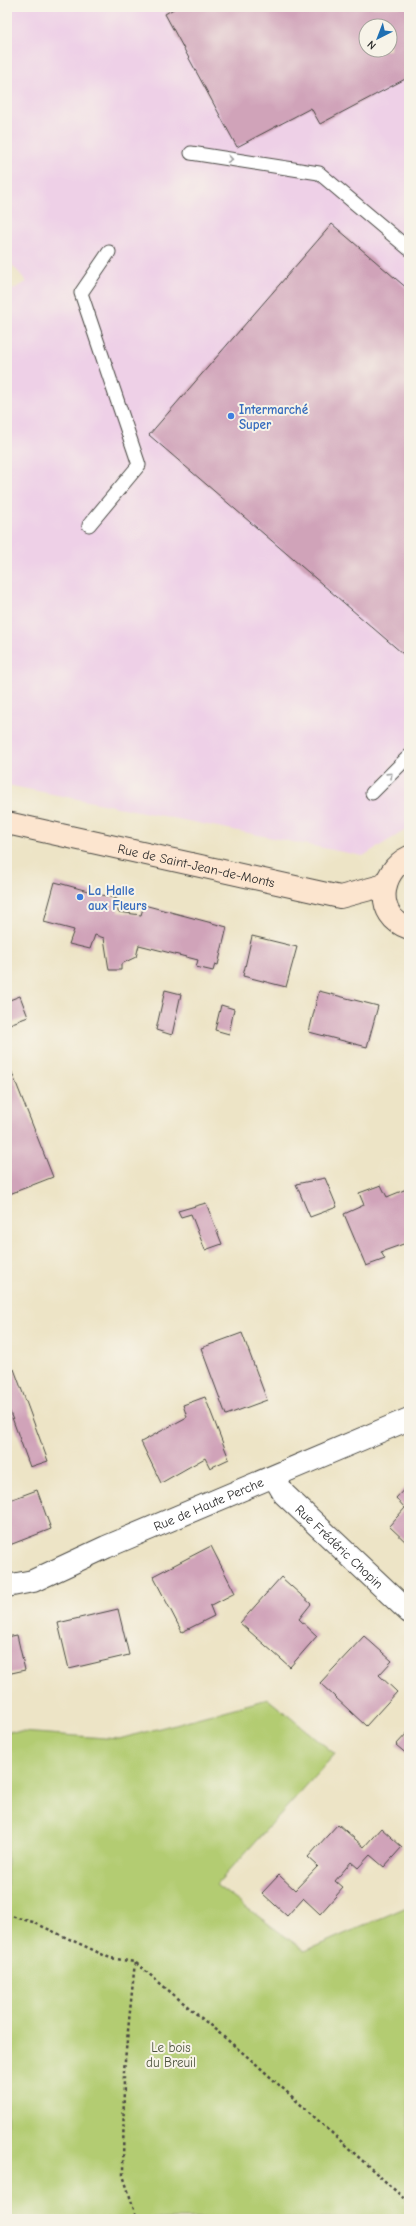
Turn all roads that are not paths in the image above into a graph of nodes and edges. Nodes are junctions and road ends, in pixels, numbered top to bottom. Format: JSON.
{"nodes":[{"id":1,"x":191,"y":153,"type":"dead end"},
{"id":2,"x":409,"y":249,"type":"edge"},
{"id":3,"x":109,"y":252,"type":"dead end"},
{"id":4,"x":89,"y":525,"type":"dead end"},
{"id":5,"x":409,"y":756,"type":"edge"},
{"id":6,"x":372,"y":793,"type":"dead end"},
{"id":7,"x":7,"y":823,"type":"edge"},
{"id":8,"x":409,"y":857,"type":"edge"},
{"id":9,"x":385,"y":885,"type":"junction"},
{"id":10,"x":409,"y":928,"type":"edge"},
{"id":11,"x":409,"y":1419,"type":"edge"},
{"id":12,"x":274,"y":1477,"type":"junction"},
{"id":13,"x":7,"y":1586,"type":"edge"},
{"id":14,"x":409,"y":1612,"type":"edge"}],
"edges":[{"from":1,"to":2,"type":"lane","one_way":true},
{"from":3,"to":4,"type":"lane"},
{"from":6,"to":5,"type":"lane","one_way":true},
{"from":7,"to":9,"type":"main road","name":"Rue de Saint-Jean-de-Monts"},
{"from":8,"to":9,"type":"main road"},
{"from":9,"to":10,"type":"main road"},
{"from":11,"to":12,"type":"street","name":"Rue de Haute Perche"},
{"from":12,"to":13,"type":"street","name":"Rue de Haute Perche"},
{"from":12,"to":14,"type":"street","name":"Rue Frédéric Chopin"}]}
